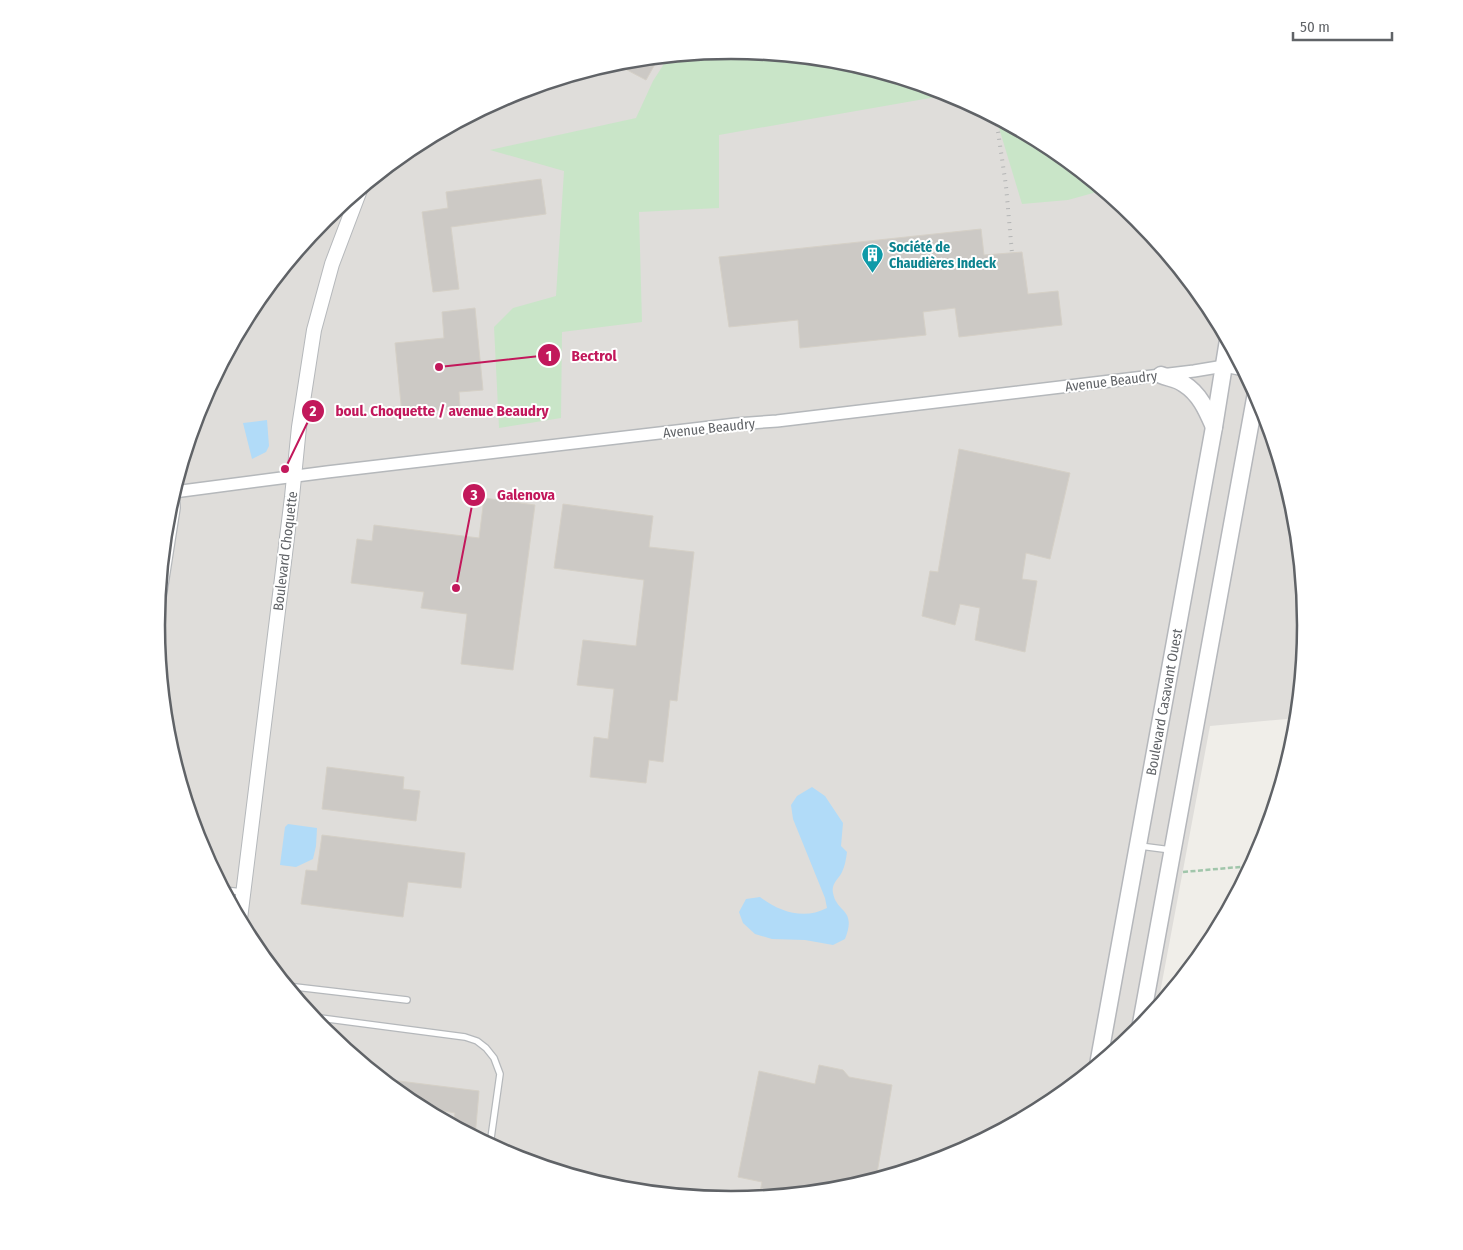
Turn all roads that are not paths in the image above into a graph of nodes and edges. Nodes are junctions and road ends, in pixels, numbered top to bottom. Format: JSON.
{"nodes":[{"id":1,"x":356,"y":201,"type":"edge"},
{"id":2,"x":1226,"y":351,"type":"edge"},
{"id":3,"x":1224,"y":366,"type":"junction"},
{"id":4,"x":1236,"y":368,"type":"edge"},
{"id":5,"x":1161,"y":375,"type":"junction"},
{"id":6,"x":1254,"y":405,"type":"edge"},
{"id":7,"x":1214,"y":427,"type":"junction"},
{"id":8,"x":294,"y":477,"type":"junction"},
{"id":9,"x":182,"y":491,"type":"edge"},
{"id":10,"x":1139,"y":846,"type":"junction"},
{"id":11,"x":1173,"y":850,"type":"junction"},
{"id":12,"x":232,"y":891,"type":"edge"},
{"id":13,"x":243,"y":892,"type":"junction"},
{"id":14,"x":241,"y":908,"type":"edge"},
{"id":15,"x":297,"y":987,"type":"edge"},
{"id":16,"x":407,"y":1000,"type":"dead end"},
{"id":17,"x":1143,"y":1013,"type":"edge"},
{"id":18,"x":325,"y":1018,"type":"edge"},
{"id":19,"x":1100,"y":1055,"type":"edge"},
{"id":20,"x":491,"y":1137,"type":"edge"}],
"edges":[{"from":1,"to":8,"type":"street","name":"Boulevard Choquette"},
{"from":2,"to":3,"type":"main road","name":"Boulevard Casavant Ouest"},
{"from":3,"to":4,"type":"street","name":"Avenue Beaudry"},
{"from":3,"to":5,"type":"street","name":"Avenue Beaudry"},
{"from":3,"to":7,"type":"main road","name":"Boulevard Casavant Ouest"},
{"from":5,"to":7,"type":"main road"},
{"from":5,"to":8,"type":"street","name":"Avenue Beaudry"},
{"from":6,"to":11,"type":"main road"},
{"from":7,"to":10,"type":"main road","name":"Boulevard Casavant Ouest"},
{"from":8,"to":9,"type":"street","name":"Avenue Beaudry"},
{"from":8,"to":13,"type":"street","name":"Boulevard Choquette"},
{"from":10,"to":11,"type":"lane"},
{"from":10,"to":19,"type":"main road","name":"Boulevard Casavant Ouest"},
{"from":11,"to":17,"type":"main road"},
{"from":12,"to":13,"type":"lane"},
{"from":13,"to":14,"type":"street","name":"Boulevard Choquette"},
{"from":15,"to":16,"type":"lane"},
{"from":18,"to":20,"type":"lane"}]}
